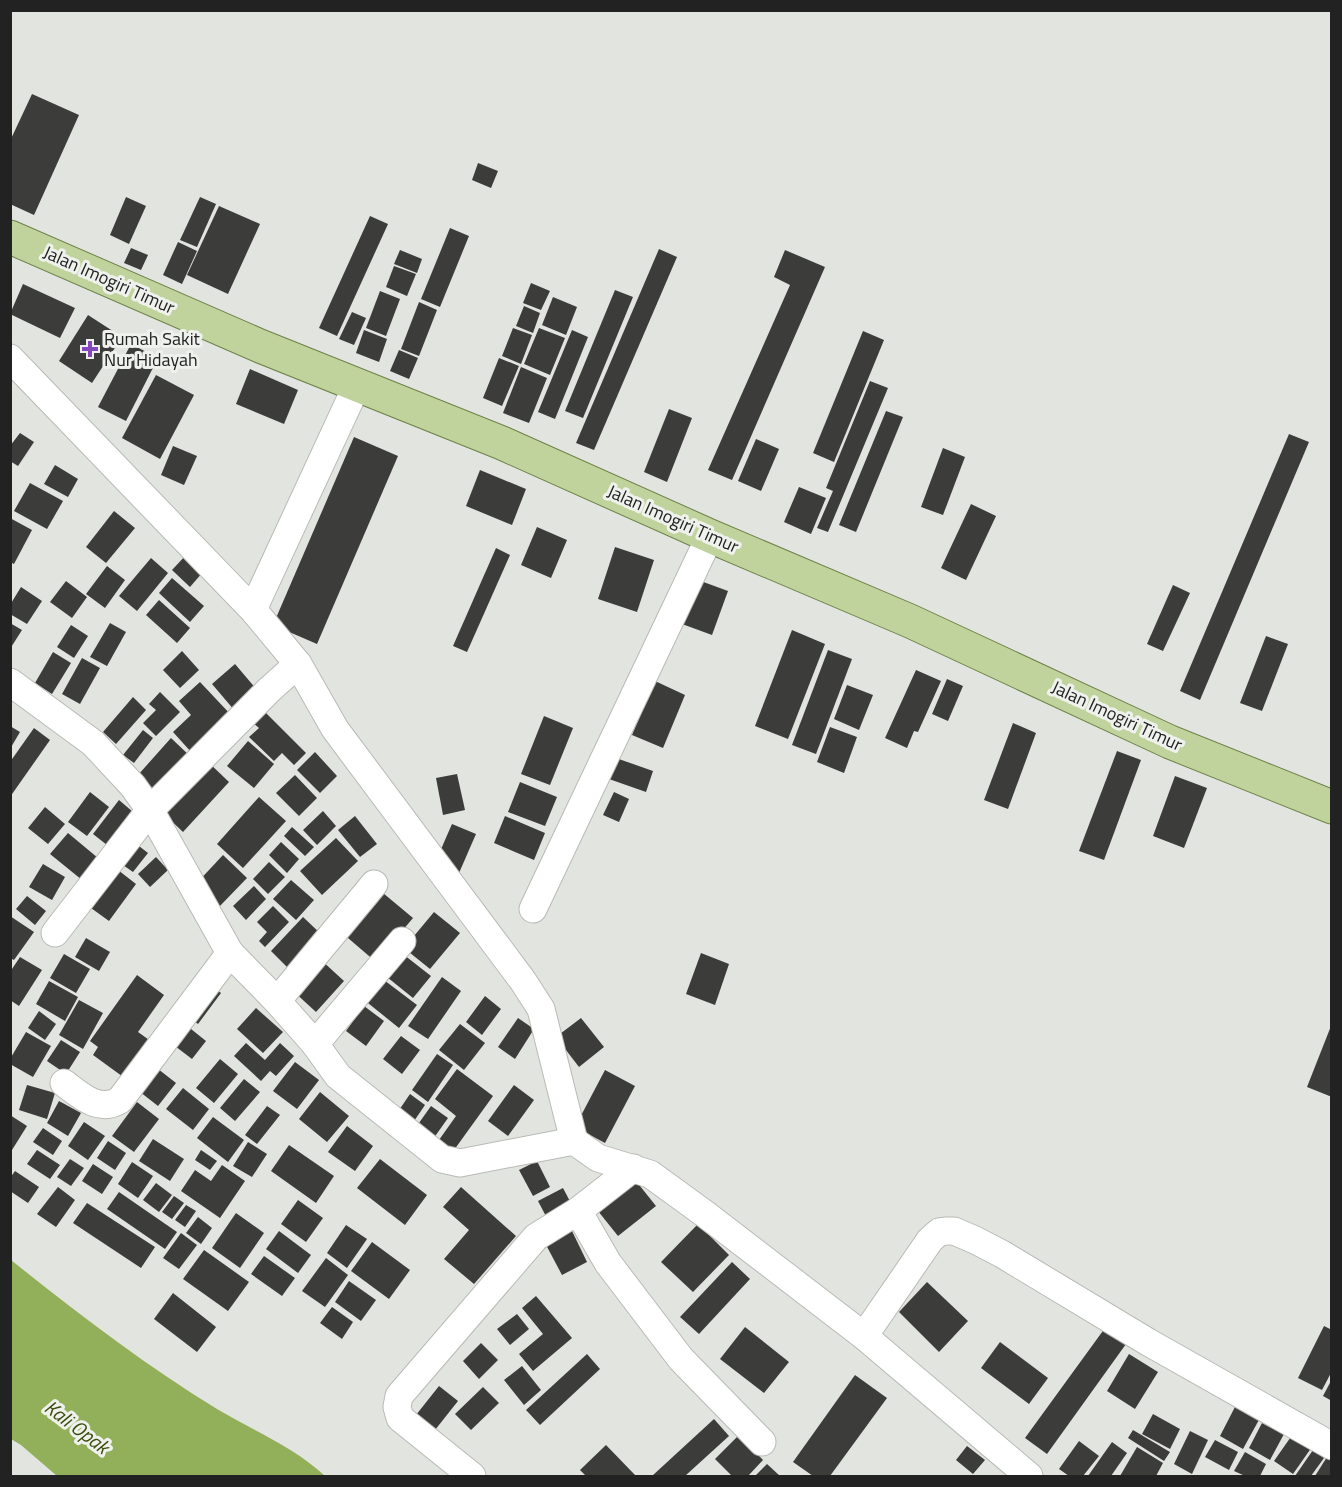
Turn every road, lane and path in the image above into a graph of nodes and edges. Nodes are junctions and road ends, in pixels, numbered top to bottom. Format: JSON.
{"nodes":[{"id":1,"x":10,"y":237,"type":"edge"},
{"id":2,"x":10,"y":358,"type":"edge"},
{"id":3,"x":357,"y":385,"type":"junction"},
{"id":4,"x":710,"y":536,"type":"junction"},
{"id":5,"x":255,"y":612,"type":"junction"},
{"id":6,"x":284,"y":676,"type":"junction"},
{"id":7,"x":10,"y":682,"type":"edge"},
{"id":8,"x":1332,"y":807,"type":"edge"},
{"id":9,"x":150,"y":810,"type":"junction"},
{"id":10,"x":374,"y":884,"type":"dead end"},
{"id":11,"x":532,"y":909,"type":"dead end"},
{"id":12,"x":55,"y":933,"type":"dead end"},
{"id":13,"x":402,"y":941,"type":"dead end"},
{"id":14,"x":230,"y":953,"type":"junction"},
{"id":15,"x":277,"y":1001,"type":"junction"},
{"id":16,"x":315,"y":1044,"type":"junction"},
{"id":17,"x":64,"y":1083,"type":"dead end"},
{"id":18,"x":574,"y":1141,"type":"junction"},
{"id":19,"x":633,"y":1168,"type":"junction"},
{"id":20,"x":583,"y":1207,"type":"junction"},
{"id":21,"x":864,"y":1336,"type":"junction"},
{"id":22,"x":762,"y":1442,"type":"dead end"},
{"id":23,"x":1332,"y":1446,"type":"edge"},
{"id":24,"x":472,"y":1476,"type":"edge"},
{"id":25,"x":1029,"y":1476,"type":"edge"}],
"edges":[{"from":1,"to":3,"type":"main road","name":"Jalan Imogiri Timur"},
{"from":2,"to":5,"type":"street"},
{"from":3,"to":4,"type":"main road","name":"Jalan Imogiri Timur"},
{"from":3,"to":5,"type":"street"},
{"from":4,"to":8,"type":"main road","name":"Jalan Imogiri Timur"},
{"from":4,"to":11,"type":"street"},
{"from":5,"to":6,"type":"street"},
{"from":6,"to":9,"type":"street"},
{"from":6,"to":18,"type":"street"},
{"from":7,"to":9,"type":"street"},
{"from":9,"to":12,"type":"street"},
{"from":9,"to":14,"type":"street"},
{"from":10,"to":15,"type":"street"},
{"from":13,"to":16,"type":"street"},
{"from":14,"to":15,"type":"street"},
{"from":14,"to":17,"type":"street"},
{"from":15,"to":16,"type":"street"},
{"from":16,"to":18,"type":"street"},
{"from":18,"to":19,"type":"street"},
{"from":19,"to":20,"type":"street"},
{"from":19,"to":21,"type":"street"},
{"from":20,"to":22,"type":"street"},
{"from":20,"to":24,"type":"street"},
{"from":21,"to":23,"type":"street"},
{"from":21,"to":25,"type":"street"}]}
